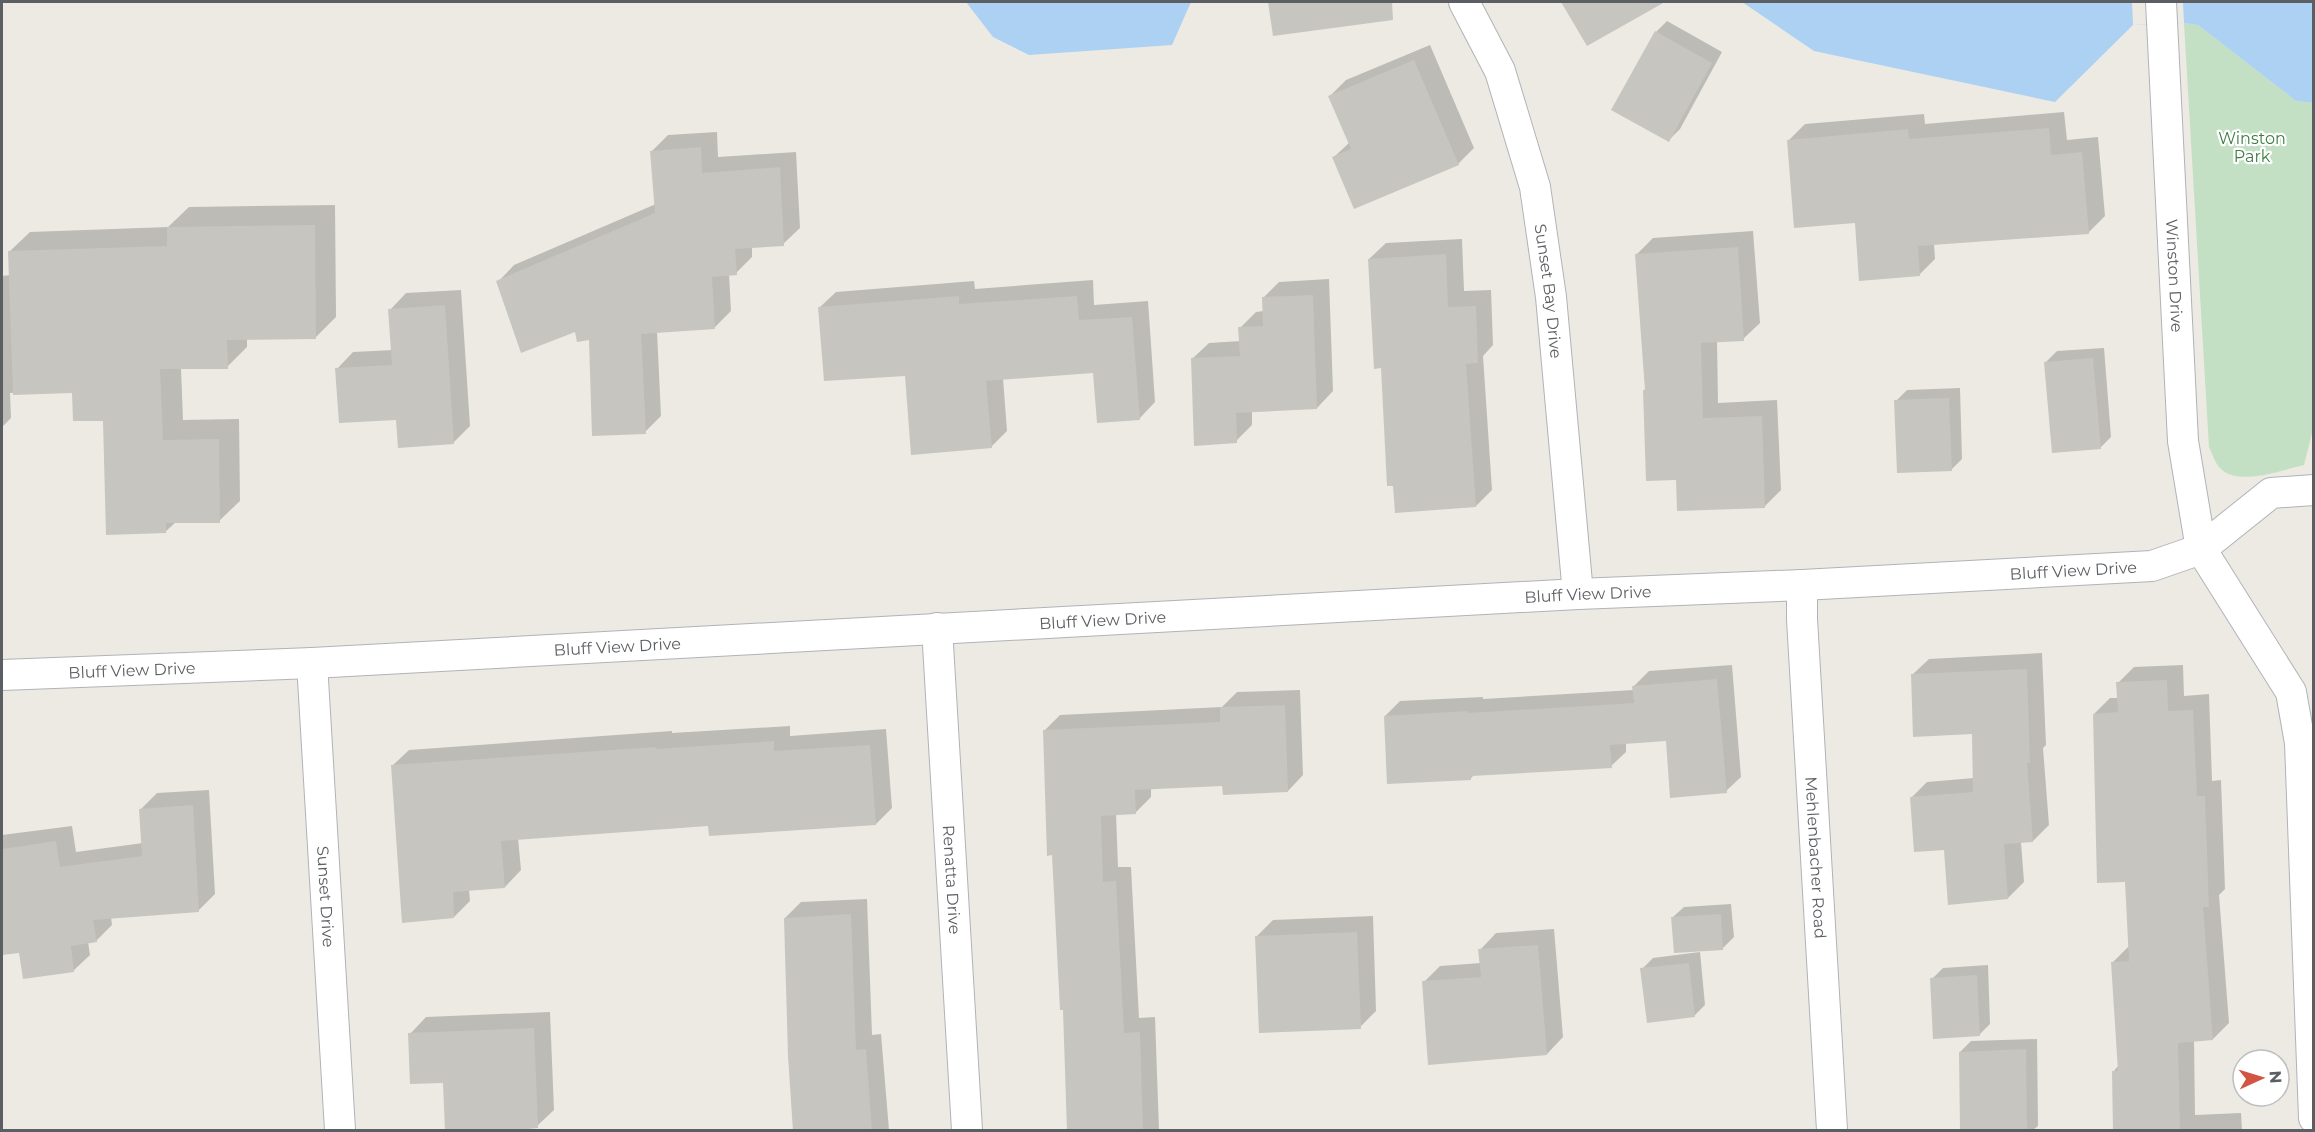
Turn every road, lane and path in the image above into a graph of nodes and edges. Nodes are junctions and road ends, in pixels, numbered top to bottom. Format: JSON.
{"nodes":[{"id":1,"x":1464,"y":2,"type":"edge"},
{"id":2,"x":2161,"y":13,"type":"edge"},
{"id":3,"x":2313,"y":490,"type":"edge"},
{"id":4,"x":2201,"y":549,"type":"junction"},
{"id":5,"x":1802,"y":585,"type":"junction"},
{"id":6,"x":1578,"y":594,"type":"junction"},
{"id":7,"x":937,"y":628,"type":"junction"},
{"id":8,"x":312,"y":663,"type":"junction"},
{"id":9,"x":2,"y":675,"type":"edge"},
{"id":10,"x":2312,"y":1004,"type":"edge"},
{"id":11,"x":2313,"y":1118,"type":"edge"},
{"id":12,"x":340,"y":1131,"type":"edge"},
{"id":13,"x":967,"y":1131,"type":"edge"},
{"id":14,"x":1832,"y":1131,"type":"edge"}],
"edges":[{"from":1,"to":6,"type":"street","name":"Sunset Bay Drive"},
{"from":2,"to":4,"type":"street","name":"Winston Drive"},
{"from":3,"to":4,"type":"street","name":"Bluff View Drive"},
{"from":4,"to":5,"type":"street","name":"Bluff View Drive"},
{"from":4,"to":10,"type":"street"},
{"from":5,"to":6,"type":"street","name":"Bluff View Drive"},
{"from":5,"to":14,"type":"street","name":"Mehlenbacher Road"},
{"from":6,"to":7,"type":"street","name":"Bluff View Drive"},
{"from":7,"to":8,"type":"street","name":"Bluff View Drive"},
{"from":7,"to":13,"type":"street","name":"Renatta Drive"},
{"from":8,"to":9,"type":"street","name":"Bluff View Drive"},
{"from":8,"to":12,"type":"street","name":"Sunset Drive"},
{"from":10,"to":11,"type":"street"}]}
